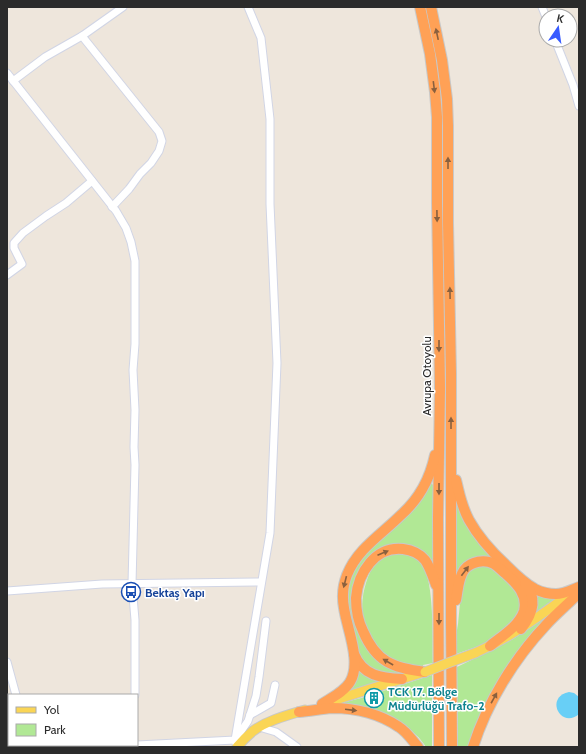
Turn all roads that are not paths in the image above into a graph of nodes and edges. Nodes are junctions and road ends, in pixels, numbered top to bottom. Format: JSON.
{"nodes":[{"id":1,"x":123,"y":7,"type":"edge"},
{"id":2,"x":248,"y":7,"type":"edge"},
{"id":3,"x":420,"y":7,"type":"edge"},
{"id":4,"x":431,"y":7,"type":"edge"},
{"id":5,"x":82,"y":36,"type":"junction"},
{"id":6,"x":558,"y":48,"type":"edge"},
{"id":7,"x":7,"y":73,"type":"edge"},
{"id":8,"x":14,"y":82,"type":"junction"},
{"id":9,"x":579,"y":106,"type":"edge"},
{"id":10,"x":92,"y":181,"type":"junction"},
{"id":11,"x":112,"y":207,"type":"junction"},
{"id":12,"x":7,"y":275,"type":"edge"},
{"id":13,"x":439,"y":436,"type":"junction"},
{"id":14,"x":451,"y":462,"type":"junction"},
{"id":15,"x":524,"y":581,"type":"junction"},
{"id":16,"x":261,"y":582,"type":"junction"},
{"id":17,"x":132,"y":584,"type":"junction"},
{"id":18,"x":579,"y":587,"type":"edge"},
{"id":19,"x":439,"y":591,"type":"junction"},
{"id":20,"x":7,"y":592,"type":"edge"},
{"id":21,"x":579,"y":593,"type":"edge"},
{"id":22,"x":266,"y":621,"type":"dead end"},
{"id":23,"x":451,"y":621,"type":"junction"},
{"id":24,"x":521,"y":629,"type":"junction"},
{"id":25,"x":490,"y":646,"type":"junction"},
{"id":26,"x":353,"y":650,"type":"junction"},
{"id":27,"x":7,"y":662,"type":"edge"},
{"id":28,"x":8,"y":672,"type":"edge"},
{"id":29,"x":425,"y":672,"type":"junction"},
{"id":30,"x":402,"y":679,"type":"junction"},
{"id":31,"x":275,"y":685,"type":"dead end"},
{"id":32,"x":16,"y":694,"type":"edge"},
{"id":33,"x":135,"y":694,"type":"edge"},
{"id":34,"x":322,"y":704,"type":"junction"},
{"id":35,"x":298,"y":712,"type":"junction"},
{"id":36,"x":250,"y":715,"type":"junction"},
{"id":37,"x":259,"y":727,"type":"junction"},
{"id":38,"x":138,"y":745,"type":"edge"},
{"id":39,"x":236,"y":745,"type":"edge"},
{"id":40,"x":297,"y":747,"type":"edge"},
{"id":41,"x":418,"y":747,"type":"edge"},
{"id":42,"x":439,"y":747,"type":"edge"},
{"id":43,"x":452,"y":747,"type":"edge"},
{"id":44,"x":473,"y":747,"type":"edge"}],
"edges":[{"from":1,"to":5,"type":"street"},
{"from":2,"to":16,"type":"street"},
{"from":3,"to":13,"type":"highway","name":"Avrupa Otoyolu","one_way":true},
{"from":14,"to":4,"type":"highway","name":"Avrupa Otoyolu","one_way":true},
{"from":5,"to":8,"type":"street"},
{"from":5,"to":11,"type":"street"},
{"from":6,"to":9,"type":"street"},
{"from":7,"to":8,"type":"street"},
{"from":8,"to":10,"type":"street"},
{"from":10,"to":11,"type":"street"},
{"from":10,"to":12,"type":"street"},
{"from":11,"to":17,"type":"street"},
{"from":13,"to":19,"type":"highway","name":"Avrupa Otoyolu","one_way":true},
{"from":13,"to":26,"type":"highway","one_way":true},
{"from":14,"to":15,"type":"highway"},
{"from":14,"to":23,"type":"highway","name":"Avrupa Otoyolu"},
{"from":15,"to":18,"type":"highway"},
{"from":15,"to":24,"type":"highway"},
{"from":16,"to":17,"type":"street"},
{"from":16,"to":39,"type":"street"},
{"from":17,"to":20,"type":"street"},
{"from":17,"to":33,"type":"street"},
{"from":18,"to":24,"type":"main road"},
{"from":29,"to":19,"type":"highway","one_way":true},
{"from":19,"to":42,"type":"highway","name":"Avrupa Otoyolu","one_way":true},
{"from":44,"to":21,"type":"highway","one_way":true},
{"from":22,"to":36,"type":"street"},
{"from":23,"to":25,"type":"highway","one_way":true},
{"from":23,"to":43,"type":"highway","name":"Avrupa Otoyolu"},
{"from":24,"to":25,"type":"main road"},
{"from":25,"to":29,"type":"main road","bridge":true},
{"from":26,"to":30,"type":"highway"},
{"from":26,"to":34,"type":"highway"},
{"from":27,"to":28,"type":"street"},
{"from":28,"to":32,"type":"street"},
{"from":29,"to":30,"type":"main road"},
{"from":30,"to":34,"type":"main road"},
{"from":31,"to":36,"type":"street"},
{"from":34,"to":35,"type":"main road"},
{"from":35,"to":37,"type":"main road"},
{"from":35,"to":41,"type":"highway","one_way":true},
{"from":36,"to":39,"type":"street"},
{"from":37,"to":39,"type":"main road"},
{"from":37,"to":40,"type":"street"},
{"from":38,"to":39,"type":"street"}]}
